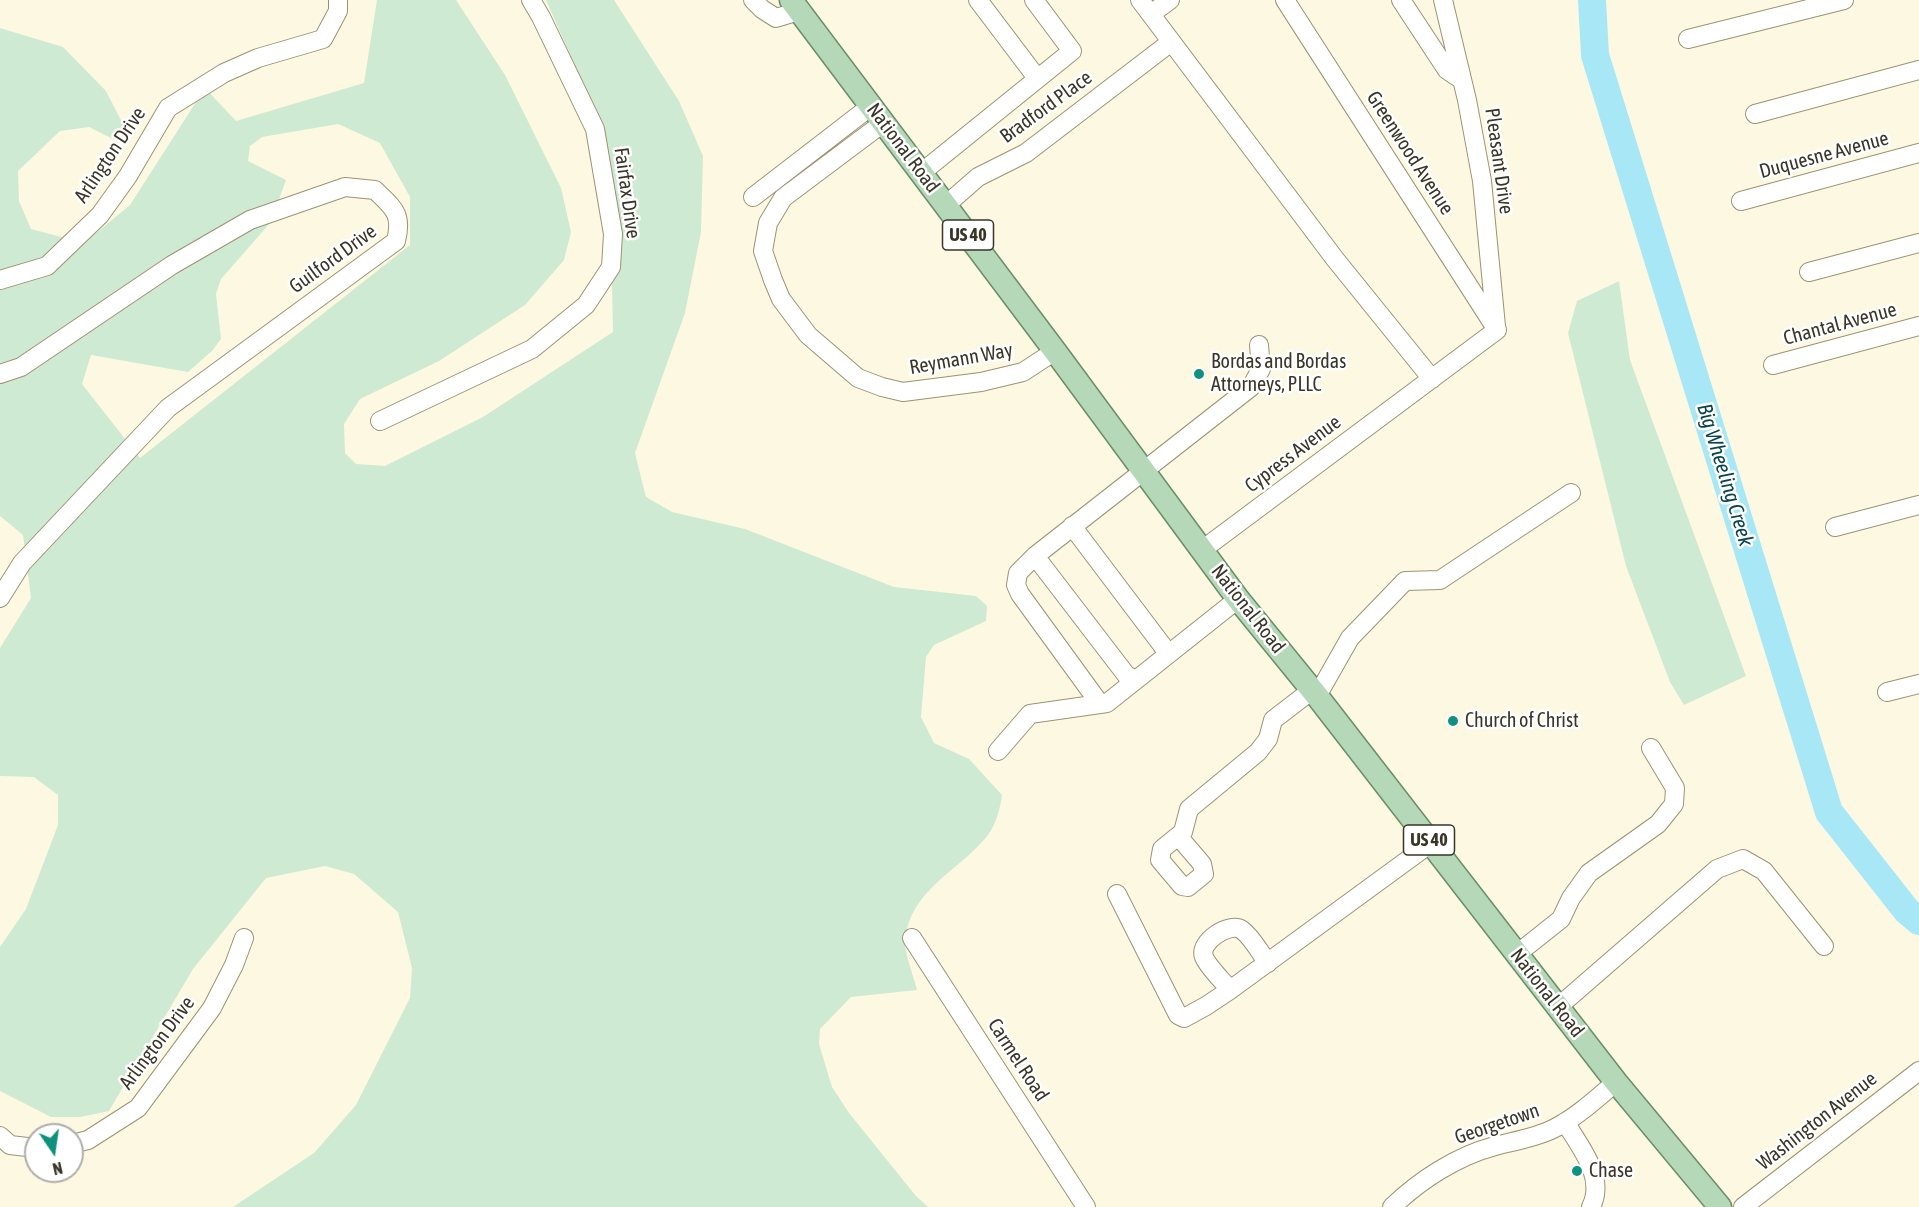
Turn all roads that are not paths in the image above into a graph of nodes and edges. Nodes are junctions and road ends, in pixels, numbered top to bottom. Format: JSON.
{"nodes":[{"id":1,"x":338,"y":0,"type":"edge"},
{"id":2,"x":531,"y":0,"type":"edge"},
{"id":3,"x":753,"y":0,"type":"edge"},
{"id":4,"x":978,"y":0,"type":"edge"},
{"id":5,"x":1034,"y":0,"type":"edge"},
{"id":6,"x":1170,"y":0,"type":"edge"},
{"id":7,"x":1285,"y":0,"type":"edge"},
{"id":8,"x":1401,"y":0,"type":"edge"},
{"id":9,"x":1443,"y":0,"type":"edge"},
{"id":10,"x":1844,"y":0,"type":"edge"},
{"id":11,"x":795,"y":5,"type":"edge"},
{"id":12,"x":1145,"y":7,"type":"edge"},
{"id":13,"x":1688,"y":39,"type":"dead end"},
{"id":14,"x":1172,"y":42,"type":"junction"},
{"id":15,"x":1919,"y":70,"type":"edge"},
{"id":16,"x":1037,"y":78,"type":"junction"},
{"id":17,"x":1462,"y":80,"type":"junction"},
{"id":18,"x":877,"y":114,"type":"junction"},
{"id":19,"x":1755,"y":114,"type":"dead end"},
{"id":20,"x":1919,"y":153,"type":"edge"},
{"id":21,"x":921,"y":173,"type":"junction"},
{"id":22,"x":753,"y":196,"type":"dead end"},
{"id":23,"x":1741,"y":201,"type":"dead end"},
{"id":24,"x":946,"y":205,"type":"junction"},
{"id":25,"x":1919,"y":243,"type":"edge"},
{"id":26,"x":1809,"y":272,"type":"dead end"},
{"id":27,"x":0,"y":280,"type":"edge"},
{"id":28,"x":1919,"y":326,"type":"edge"},
{"id":29,"x":1497,"y":330,"type":"junction"},
{"id":30,"x":1259,"y":345,"type":"dead end"},
{"id":31,"x":1055,"y":351,"type":"junction"},
{"id":32,"x":1773,"y":365,"type":"dead end"},
{"id":33,"x":0,"y":374,"type":"edge"},
{"id":34,"x":1432,"y":379,"type":"junction"},
{"id":35,"x":380,"y":421,"type":"dead end"},
{"id":36,"x":1143,"y":470,"type":"junction"},
{"id":37,"x":1571,"y":493,"type":"dead end"},
{"id":38,"x":1919,"y":505,"type":"edge"},
{"id":39,"x":1072,"y":526,"type":"junction"},
{"id":40,"x":1835,"y":527,"type":"dead end"},
{"id":41,"x":1202,"y":550,"type":"junction"},
{"id":42,"x":1035,"y":556,"type":"junction"},
{"id":43,"x":0,"y":598,"type":"edge"},
{"id":44,"x":1238,"y":599,"type":"junction"},
{"id":45,"x":1168,"y":653,"type":"junction"},
{"id":46,"x":1136,"y":680,"type":"junction"},
{"id":47,"x":1919,"y":684,"type":"edge"},
{"id":48,"x":1887,"y":692,"type":"dead end"},
{"id":49,"x":1314,"y":693,"type":"junction"},
{"id":50,"x":1100,"y":704,"type":"junction"},
{"id":51,"x":1651,"y":748,"type":"dead end"},
{"id":52,"x":998,"y":752,"type":"dead end"},
{"id":53,"x":1178,"y":836,"type":"dead end"},
{"id":54,"x":1431,"y":843,"type":"junction"},
{"id":55,"x":1118,"y":894,"type":"dead end"},
{"id":56,"x":244,"y":938,"type":"dead end"},
{"id":57,"x":912,"y":938,"type":"dead end"},
{"id":58,"x":1824,"y":946,"type":"dead end"},
{"id":59,"x":1517,"y":954,"type":"junction"},
{"id":60,"x":1268,"y":963,"type":"junction"},
{"id":61,"x":1230,"y":990,"type":"junction"},
{"id":62,"x":1558,"y":1006,"type":"junction"},
{"id":63,"x":1919,"y":1071,"type":"edge"},
{"id":64,"x":1616,"y":1082,"type":"junction"},
{"id":65,"x":1565,"y":1122,"type":"junction"},
{"id":66,"x":0,"y":1136,"type":"edge"},
{"id":67,"x":84,"y":1141,"type":"edge"},
{"id":68,"x":24,"y":1147,"type":"edge"},
{"id":69,"x":1086,"y":1207,"type":"edge"},
{"id":70,"x":1392,"y":1207,"type":"edge"},
{"id":71,"x":1591,"y":1207,"type":"edge"},
{"id":72,"x":1720,"y":1207,"type":"edge"},
{"id":73,"x":1743,"y":1207,"type":"edge"}],
"edges":[{"from":1,"to":27,"type":"street","name":"Arlington Drive"},
{"from":2,"to":35,"type":"street","name":"Fairfax Drive"},
{"from":3,"to":11,"type":"street"},
{"from":4,"to":16,"type":"street"},
{"from":5,"to":16,"type":"street"},
{"from":6,"to":12,"type":"street"},
{"from":7,"to":29,"type":"street","name":"Greenwood Avenue"},
{"from":8,"to":17,"type":"street"},
{"from":9,"to":17,"type":"street","name":"Pleasant Drive"},
{"from":10,"to":13,"type":"street"},
{"from":11,"to":18,"type":"main road","name":"National Road","number":"US 40"},
{"from":12,"to":14,"type":"street"},
{"from":14,"to":24,"type":"street","name":"Bradford Place"},
{"from":14,"to":34,"type":"street"},
{"from":15,"to":19,"type":"street"},
{"from":16,"to":21,"type":"street"},
{"from":17,"to":29,"type":"street","name":"Pleasant Drive"},
{"from":18,"to":21,"type":"main road","name":"National Road","number":"US 40"},
{"from":18,"to":22,"type":"street"},
{"from":18,"to":31,"type":"street","name":"Reymann Way"},
{"from":20,"to":23,"type":"street","name":"Duquesne Avenue"},
{"from":21,"to":24,"type":"main road","name":"National Road","number":"US 40"},
{"from":24,"to":31,"type":"main road","name":"National Road","number":"US 40"},
{"from":25,"to":26,"type":"street"},
{"from":28,"to":32,"type":"street","name":"Chantal Avenue"},
{"from":29,"to":34,"type":"street","name":"Cypress Avenue"},
{"from":30,"to":36,"type":"street"},
{"from":31,"to":36,"type":"main road","name":"National Road","number":"US 40"},
{"from":33,"to":43,"type":"street","name":"Guilford Drive"},
{"from":34,"to":41,"type":"street","name":"Cypress Avenue"},
{"from":36,"to":39,"type":"street"},
{"from":36,"to":41,"type":"main road","name":"National Road","number":"US 40"},
{"from":37,"to":49,"type":"street"},
{"from":38,"to":40,"type":"street"},
{"from":39,"to":42,"type":"street"},
{"from":39,"to":45,"type":"street"},
{"from":41,"to":44,"type":"main road","name":"National Road","number":"US 40"},
{"from":42,"to":46,"type":"street"},
{"from":42,"to":50,"type":"street"},
{"from":44,"to":45,"type":"street"},
{"from":44,"to":49,"type":"main road","name":"National Road","number":"US 40"},
{"from":45,"to":46,"type":"street"},
{"from":46,"to":50,"type":"street"},
{"from":47,"to":48,"type":"street"},
{"from":49,"to":53,"type":"street"},
{"from":49,"to":54,"type":"main road","name":"National Road","number":"US 40"},
{"from":50,"to":52,"type":"street"},
{"from":51,"to":59,"type":"street"},
{"from":54,"to":59,"type":"main road","name":"National Road","number":"US 40"},
{"from":54,"to":60,"type":"street"},
{"from":55,"to":61,"type":"street"},
{"from":56,"to":67,"type":"street","name":"Arlington Drive"},
{"from":57,"to":69,"type":"street","name":"Carmel Road"},
{"from":58,"to":62,"type":"street"},
{"from":59,"to":62,"type":"main road","name":"National Road","number":"US 40"},
{"from":60,"to":61,"type":"street"},
{"from":60,"to":61,"type":"street"},
{"from":62,"to":64,"type":"main road","name":"National Road","number":"US 40"},
{"from":63,"to":73,"type":"street","name":"Washington Avenue"},
{"from":64,"to":65,"type":"street","name":"Georgetown"},
{"from":64,"to":72,"type":"main road","name":"National Road","number":"US 40"},
{"from":65,"to":70,"type":"street","name":"Georgetown"},
{"from":65,"to":71,"type":"street"},
{"from":66,"to":68,"type":"street"}]}
